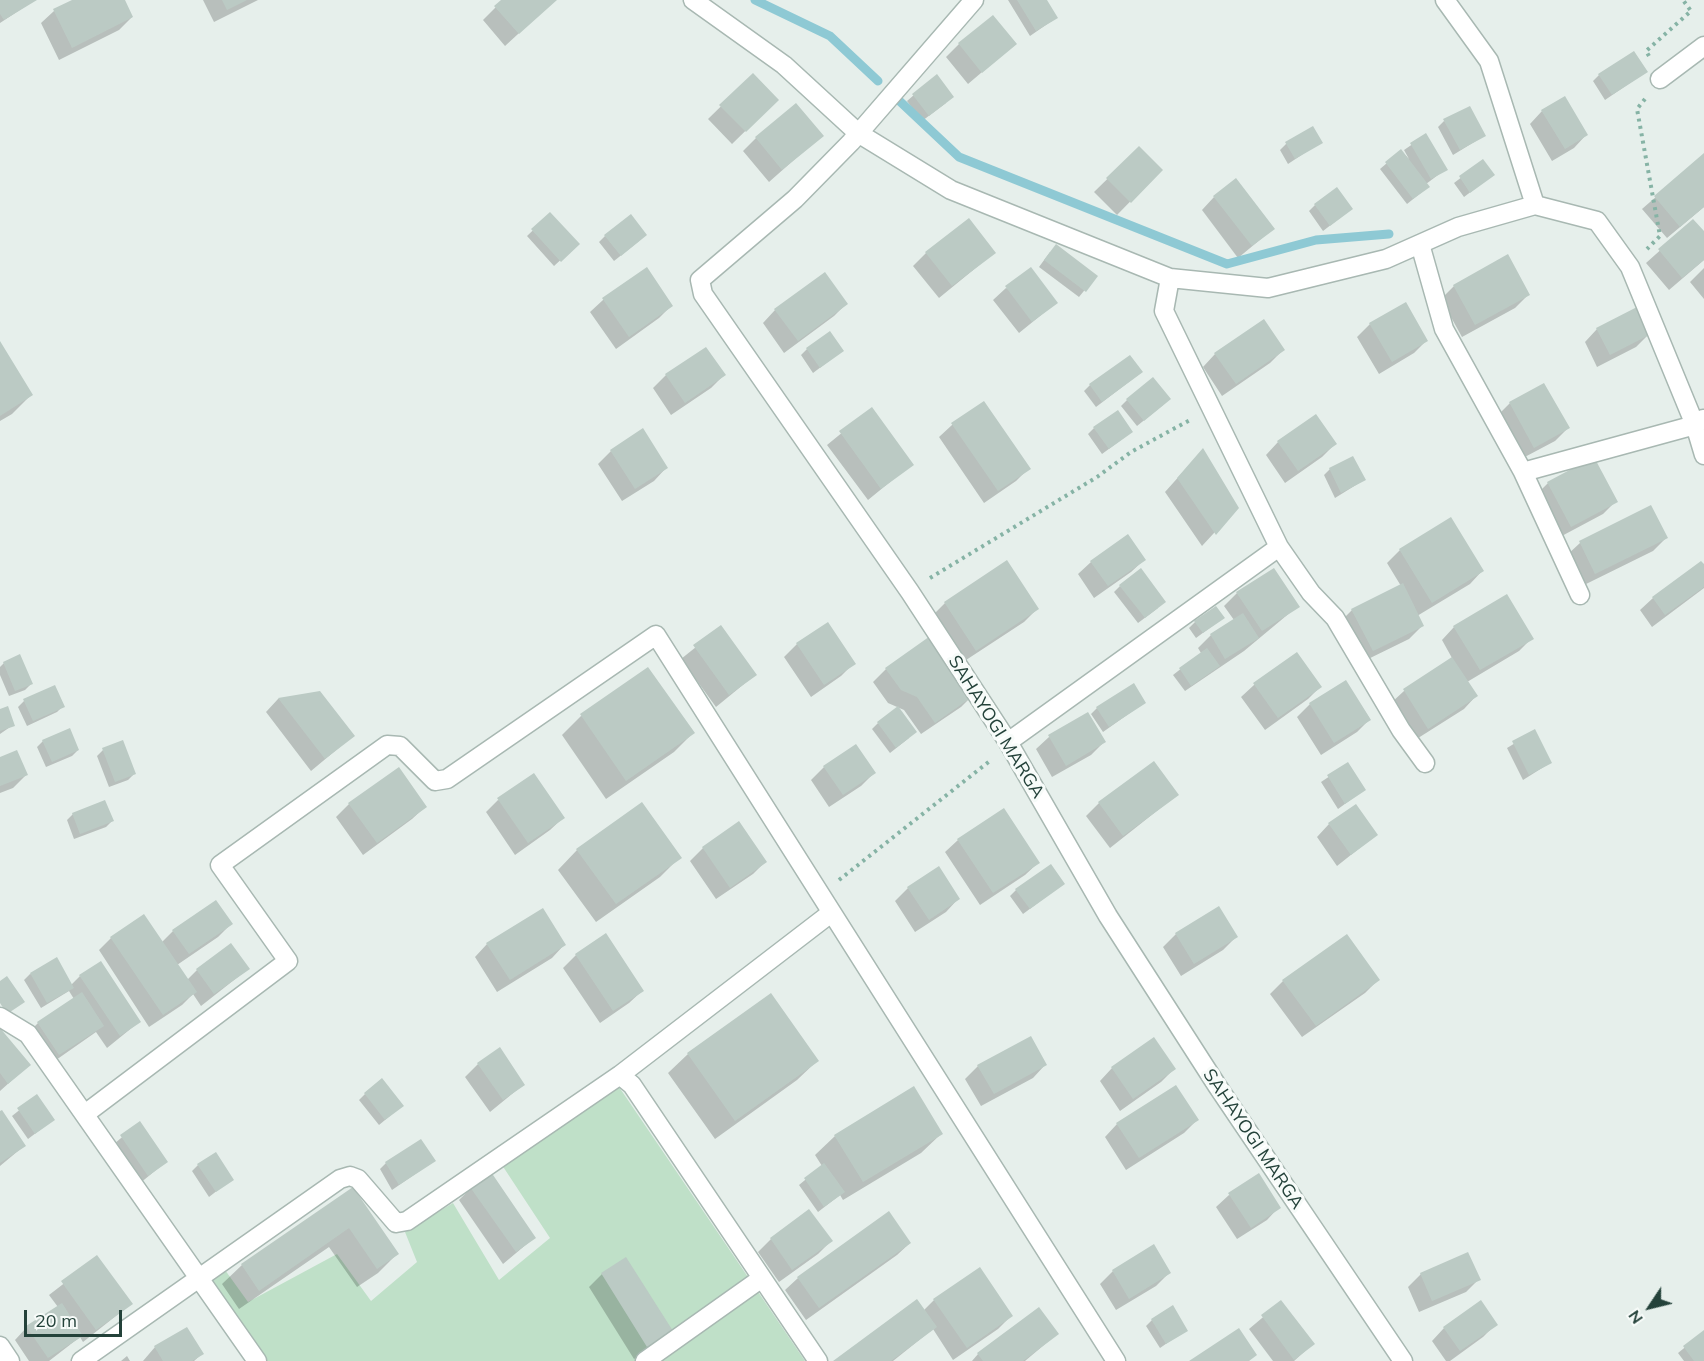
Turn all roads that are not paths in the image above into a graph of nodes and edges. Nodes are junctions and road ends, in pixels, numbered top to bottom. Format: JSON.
{"nodes":[{"id":1,"x":693,"y":0,"type":"edge"},
{"id":2,"x":974,"y":0,"type":"edge"},
{"id":3,"x":1445,"y":0,"type":"edge"},
{"id":4,"x":1704,"y":45,"type":"edge"},
{"id":5,"x":1660,"y":79,"type":"road end"},
{"id":6,"x":858,"y":133,"type":"junction"},
{"id":7,"x":1535,"y":204,"type":"junction"},
{"id":8,"x":1420,"y":244,"type":"junction"},
{"id":9,"x":1170,"y":278,"type":"junction"},
{"id":10,"x":1699,"y":422,"type":"edge"},
{"id":11,"x":1704,"y":455,"type":"edge"},
{"id":12,"x":1523,"y":472,"type":"junction"},
{"id":13,"x":1279,"y":547,"type":"junction"},
{"id":14,"x":1580,"y":595,"type":"dead end"},
{"id":15,"x":1008,"y":742,"type":"junction"},
{"id":16,"x":1425,"y":763,"type":"dead end"},
{"id":17,"x":831,"y":913,"type":"junction"},
{"id":18,"x":0,"y":1017,"type":"edge"},
{"id":19,"x":620,"y":1075,"type":"junction"},
{"id":20,"x":85,"y":1114,"type":"junction"},
{"id":21,"x":201,"y":1277,"type":"junction"},
{"id":22,"x":762,"y":1278,"type":"junction"},
{"id":23,"x":0,"y":1346,"type":"edge"},
{"id":24,"x":10,"y":1361,"type":"edge"},
{"id":25,"x":81,"y":1361,"type":"edge"},
{"id":26,"x":257,"y":1361,"type":"edge"},
{"id":27,"x":645,"y":1361,"type":"edge"},
{"id":28,"x":818,"y":1361,"type":"edge"},
{"id":29,"x":1116,"y":1361,"type":"edge"},
{"id":30,"x":1403,"y":1361,"type":"edge"}],
"edges":[{"from":1,"to":6,"type":"street"},
{"from":2,"to":6,"type":"street"},
{"from":3,"to":7,"type":"street"},
{"from":4,"to":5,"type":"street"},
{"from":6,"to":9,"type":"street"},
{"from":6,"to":15,"type":"street","name":"SAHAYOGI MARGA"},
{"from":7,"to":8,"type":"street"},
{"from":7,"to":10,"type":"street"},
{"from":8,"to":9,"type":"street"},
{"from":8,"to":12,"type":"street"},
{"from":9,"to":13,"type":"street"},
{"from":10,"to":11,"type":"street"},
{"from":10,"to":12,"type":"street"},
{"from":12,"to":14,"type":"street"},
{"from":13,"to":15,"type":"street"},
{"from":13,"to":16,"type":"street"},
{"from":15,"to":30,"type":"street","name":"SAHAYOGI MARGA"},
{"from":17,"to":19,"type":"street"},
{"from":17,"to":20,"type":"street"},
{"from":17,"to":29,"type":"street"},
{"from":18,"to":20,"type":"street"},
{"from":19,"to":21,"type":"street"},
{"from":19,"to":22,"type":"street"},
{"from":20,"to":21,"type":"street"},
{"from":21,"to":25,"type":"street"},
{"from":21,"to":26,"type":"street"},
{"from":22,"to":27,"type":"street"},
{"from":22,"to":28,"type":"street"},
{"from":23,"to":24,"type":"street"}]}
